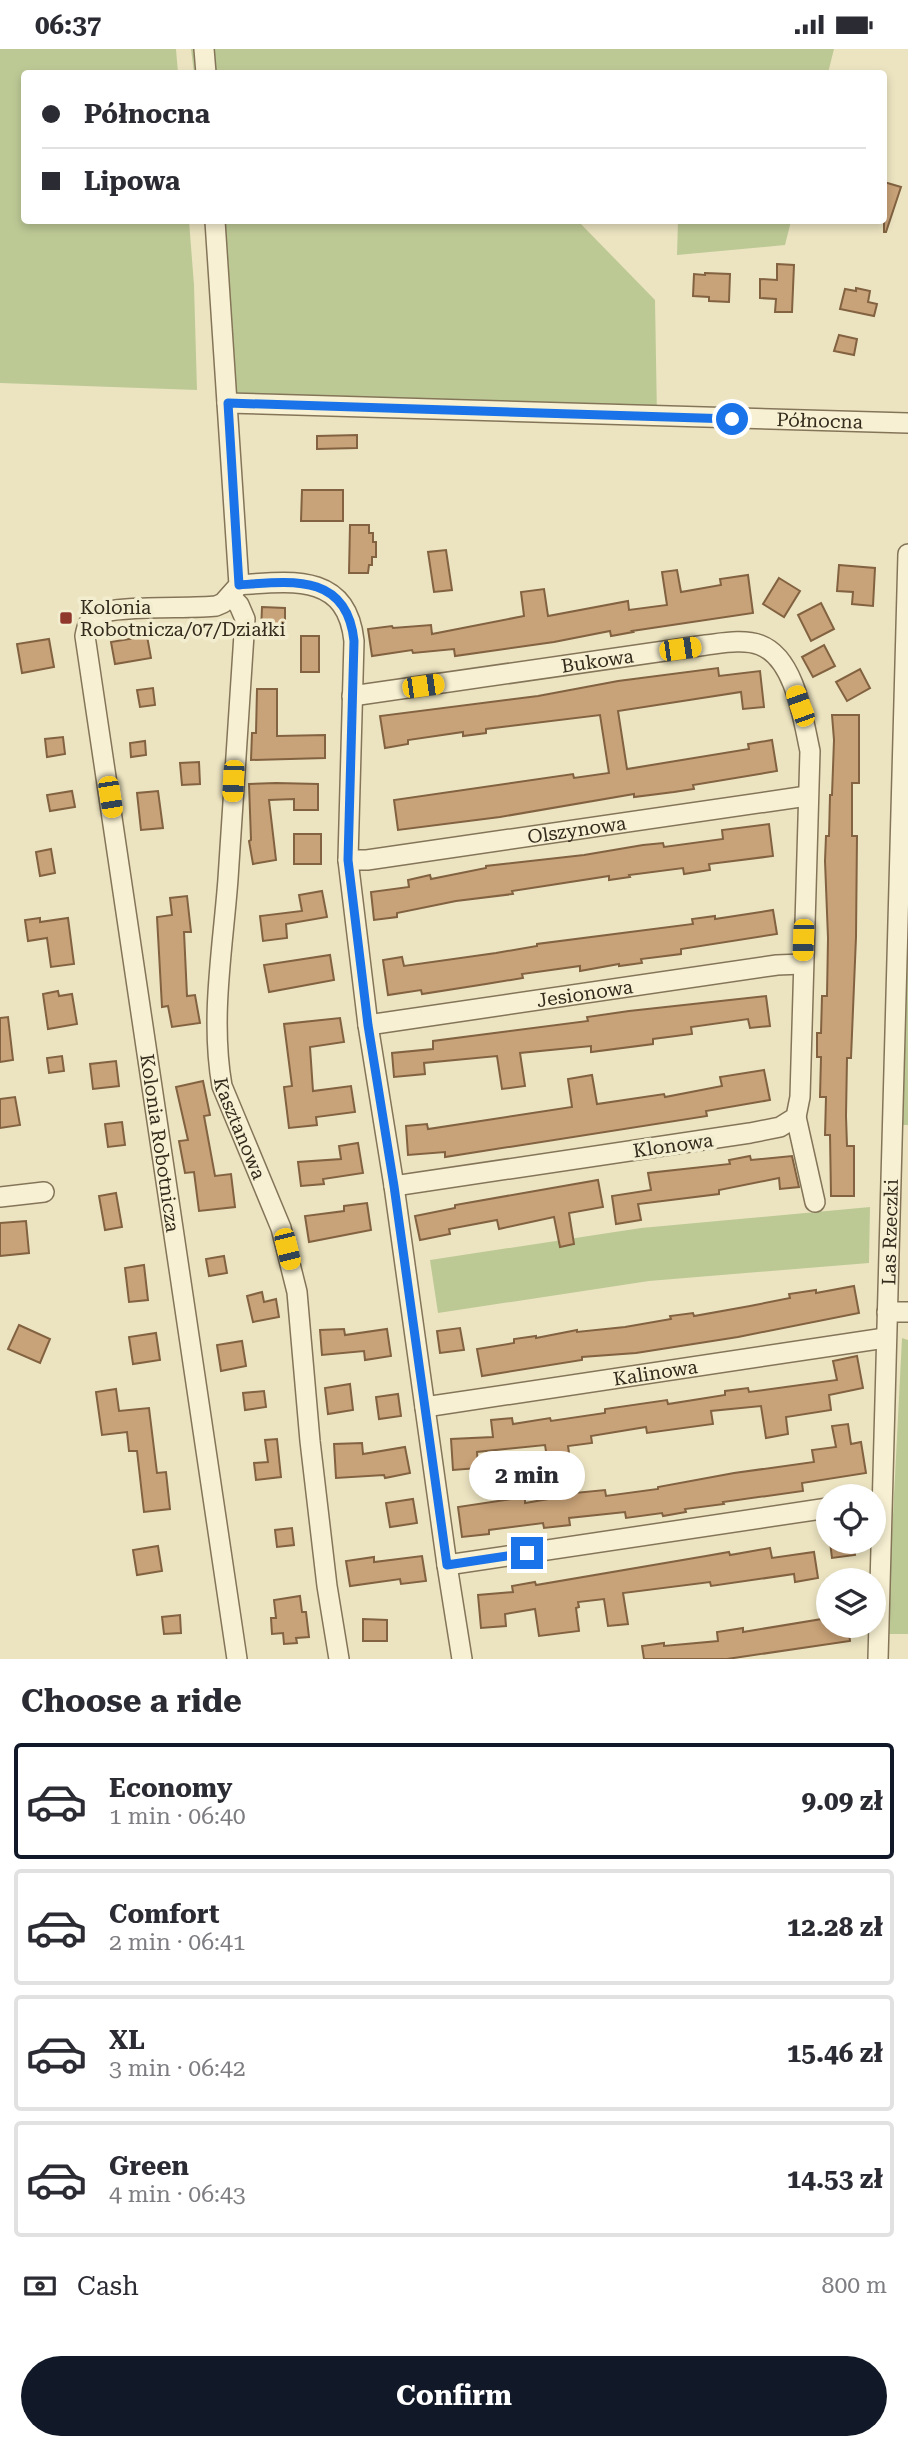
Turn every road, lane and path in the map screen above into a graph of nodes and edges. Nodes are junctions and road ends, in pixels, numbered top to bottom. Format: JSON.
{"nodes":[{"id":1,"x":204,"y":49,"type":"edge"},
{"id":2,"x":206,"y":70,"type":"edge"},
{"id":3,"x":215,"y":224,"type":"edge"},
{"id":4,"x":228,"y":403,"type":"junction"},
{"id":5,"x":908,"y":423,"type":"edge"},
{"id":6,"x":908,"y":554,"type":"edge"},
{"id":7,"x":235,"y":590,"type":"junction"},
{"id":8,"x":906,"y":680,"type":"edge"},
{"id":9,"x":352,"y":696,"type":"junction"},
{"id":10,"x":807,"y":796,"type":"junction"},
{"id":11,"x":904,"y":848,"type":"edge"},
{"id":12,"x":348,"y":860,"type":"junction"},
{"id":13,"x":803,"y":964,"type":"junction"},
{"id":14,"x":368,"y":1025,"type":"junction"},
{"id":15,"x":796,"y":1117,"type":"junction"},
{"id":16,"x":900,"y":1137,"type":"edge"},
{"id":17,"x":394,"y":1186,"type":"junction"},
{"id":18,"x":44,"y":1192,"type":"dead end"},
{"id":19,"x":0,"y":1197,"type":"edge"},
{"id":20,"x":815,"y":1202,"type":"dead end"},
{"id":21,"x":887,"y":1312,"type":"junction"},
{"id":22,"x":908,"y":1312,"type":"edge"},
{"id":23,"x":885,"y":1338,"type":"junction"},
{"id":24,"x":425,"y":1407,"type":"junction"},
{"id":25,"x":878,"y":1484,"type":"edge"},
{"id":26,"x":816,"y":1511,"type":"edge"},
{"id":27,"x":877,"y":1554,"type":"edge"},
{"id":28,"x":447,"y":1565,"type":"junction"},
{"id":29,"x":237,"y":1659,"type":"edge"},
{"id":30,"x":339,"y":1659,"type":"edge"},
{"id":31,"x":462,"y":1659,"type":"edge"},
{"id":32,"x":878,"y":1659,"type":"edge"}],
"edges":[{"from":1,"to":2,"type":"street"},
{"from":3,"to":4,"type":"street","name":"Kasztanowa"},
{"from":4,"to":5,"type":"street","name":"Północna"},
{"from":4,"to":7,"type":"street","name":"Kasztanowa"},
{"from":6,"to":8,"type":"street","name":"Las Rzeczki"},
{"from":7,"to":9,"type":"street"},
{"from":7,"to":29,"type":"street","name":"Kolonia Robotnicza"},
{"from":7,"to":30,"type":"street","name":"Kasztanowa"},
{"from":8,"to":11,"type":"street","name":"Las Rzeczki"},
{"from":9,"to":10,"type":"street","name":"Bukowa"},
{"from":9,"to":12,"type":"street"},
{"from":10,"to":12,"type":"street","name":"Olszynowa"},
{"from":10,"to":13,"type":"street","name":"Bukowa"},
{"from":11,"to":16,"type":"street","name":"Las Rzeczki"},
{"from":12,"to":14,"type":"street"},
{"from":13,"to":14,"type":"street","name":"Jesionowa"},
{"from":13,"to":15,"type":"street"},
{"from":14,"to":17,"type":"street"},
{"from":15,"to":17,"type":"street","name":"Klonowa"},
{"from":15,"to":20,"type":"street"},
{"from":16,"to":21,"type":"street","name":"Las Rzeczki"},
{"from":17,"to":24,"type":"street"},
{"from":18,"to":19,"type":"street"},
{"from":21,"to":22,"type":"street"},
{"from":21,"to":23,"type":"street","name":"Las Rzeczki"},
{"from":23,"to":24,"type":"street","name":"Kalinowa"},
{"from":23,"to":25,"type":"street","name":"Las Rzeczki"},
{"from":24,"to":28,"type":"street"},
{"from":26,"to":28,"type":"street"},
{"from":27,"to":32,"type":"street","name":"Las Rzeczki"},
{"from":28,"to":31,"type":"street"}]}
